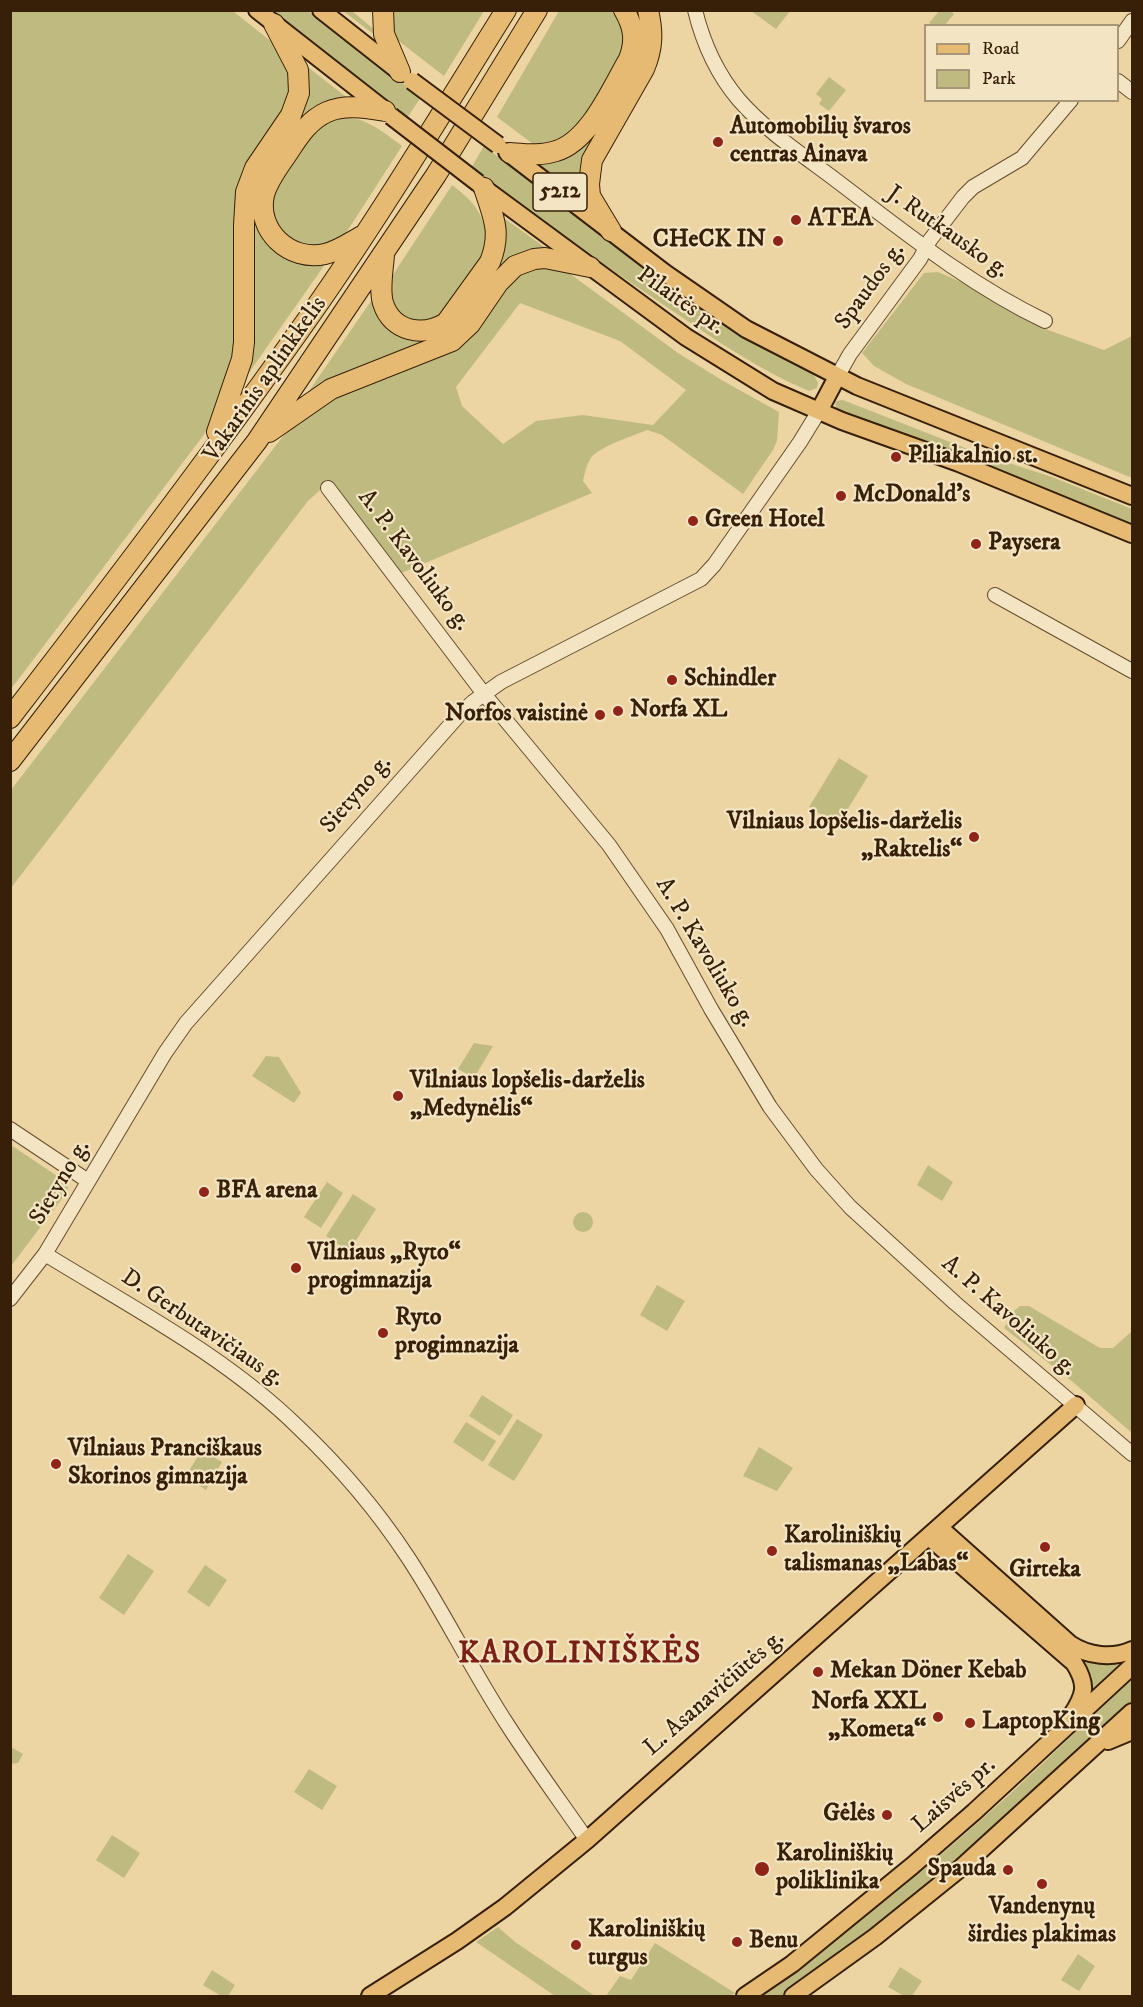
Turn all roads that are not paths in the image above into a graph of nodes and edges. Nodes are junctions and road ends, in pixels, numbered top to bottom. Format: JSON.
{"nodes":[{"id":1,"x":257,"y":10,"type":"edge"},
{"id":2,"x":321,"y":10,"type":"edge"},
{"id":3,"x":383,"y":10,"type":"edge"},
{"id":4,"x":506,"y":10,"type":"edge"},
{"id":5,"x":624,"y":10,"type":"edge"},
{"id":6,"x":648,"y":10,"type":"edge"},
{"id":7,"x":695,"y":10,"type":"edge"},
{"id":8,"x":537,"y":13,"type":"edge"},
{"id":9,"x":1132,"y":21,"type":"edge"},
{"id":10,"x":274,"y":24,"type":"junction"},
{"id":11,"x":1119,"y":39,"type":"edge"},
{"id":12,"x":406,"y":76,"type":"junction"},
{"id":13,"x":1119,"y":82,"type":"edge"},
{"id":14,"x":1132,"y":92,"type":"edge"},
{"id":15,"x":1069,"y":102,"type":"edge"},
{"id":16,"x":388,"y":113,"type":"junction"},
{"id":17,"x":504,"y":149,"type":"junction"},
{"id":18,"x":481,"y":185,"type":"junction"},
{"id":19,"x":611,"y":231,"type":"junction"},
{"id":20,"x":365,"y":234,"type":"junction"},
{"id":21,"x":926,"y":249,"type":"junction"},
{"id":22,"x":384,"y":255,"type":"junction"},
{"id":23,"x":590,"y":267,"type":"junction"},
{"id":24,"x":1045,"y":321,"type":"dead end"},
{"id":25,"x":837,"y":377,"type":"junction"},
{"id":26,"x":819,"y":411,"type":"junction"},
{"id":27,"x":257,"y":441,"type":"junction"},
{"id":28,"x":210,"y":452,"type":"junction"},
{"id":29,"x":328,"y":488,"type":"dead end"},
{"id":30,"x":1132,"y":496,"type":"edge"},
{"id":31,"x":1132,"y":534,"type":"edge"},
{"id":32,"x":996,"y":595,"type":"dead end"},
{"id":33,"x":1132,"y":671,"type":"edge"},
{"id":34,"x":484,"y":694,"type":"junction"},
{"id":35,"x":10,"y":718,"type":"edge"},
{"id":36,"x":10,"y":761,"type":"edge"},
{"id":37,"x":10,"y":1129,"type":"edge"},
{"id":38,"x":88,"y":1181,"type":"junction"},
{"id":39,"x":45,"y":1254,"type":"junction"},
{"id":40,"x":10,"y":1299,"type":"edge"},
{"id":41,"x":1076,"y":1405,"type":"junction"},
{"id":42,"x":1132,"y":1454,"type":"edge"},
{"id":43,"x":934,"y":1532,"type":"junction"},
{"id":44,"x":1132,"y":1650,"type":"edge"},
{"id":45,"x":1132,"y":1665,"type":"edge"},
{"id":46,"x":1132,"y":1712,"type":"edge"},
{"id":47,"x":1132,"y":1731,"type":"edge"},
{"id":48,"x":1062,"y":1732,"type":"junction"},
{"id":49,"x":1094,"y":1748,"type":"junction"},
{"id":50,"x":586,"y":1840,"type":"junction"},
{"id":51,"x":370,"y":1996,"type":"edge"},
{"id":52,"x":744,"y":1996,"type":"edge"},
{"id":53,"x":793,"y":1996,"type":"edge"}],
"edges":[{"from":1,"to":10,"type":"main road","name":"Pilaitės pr.","number":"5212"},
{"from":2,"to":12,"type":"main road","name":"Pilaitės pr.","number":"5212"},
{"from":3,"to":12,"type":"highway"},
{"from":4,"to":20,"type":"highway","name":"Vakarinis aplinkkelis"},
{"from":5,"to":17,"type":"highway"},
{"from":6,"to":19,"type":"highway"},
{"from":7,"to":21,"type":"street","name":"J. Rutkausko g."},
{"from":8,"to":22,"type":"highway","name":"Vakarinis aplinkkelis"},
{"from":9,"to":11,"type":"street"},
{"from":10,"to":16,"type":"main road","name":"Pilaitės pr.","number":"5212"},
{"from":10,"to":28,"type":"highway"},
{"from":12,"to":17,"type":"main road","name":"Pilaitės pr.","number":"5212","bridge":true},
{"from":13,"to":14,"type":"street"},
{"from":15,"to":21,"type":"street","name":"Spaudos g."},
{"from":16,"to":18,"type":"main road","name":"Pilaitės pr.","number":"5212","bridge":true},
{"from":16,"to":20,"type":"highway"},
{"from":17,"to":19,"type":"main road","name":"Pilaitės pr.","number":"5212"},
{"from":18,"to":22,"type":"highway"},
{"from":18,"to":23,"type":"main road","name":"Pilaitės pr.","number":"5212"},
{"from":19,"to":25,"type":"main road","name":"Pilaitės pr."},
{"from":20,"to":28,"type":"highway","name":"Vakarinis aplinkkelis"},
{"from":21,"to":24,"type":"street","name":"J. Rutkausko g."},
{"from":21,"to":25,"type":"street","name":"Spaudos g."},
{"from":22,"to":27,"type":"highway","name":"Vakarinis aplinkkelis"},
{"from":23,"to":26,"type":"main road","name":"Pilaitės pr."},
{"from":23,"to":27,"type":"highway"},
{"from":25,"to":26,"type":"main road"},
{"from":25,"to":30,"type":"main road","name":"Pilaitės pr."},
{"from":26,"to":31,"type":"main road","name":"Pilaitės pr."},
{"from":26,"to":34,"type":"street","name":"Sietyno g."},
{"from":27,"to":36,"type":"highway","name":"Vakarinis aplinkkelis"},
{"from":28,"to":35,"type":"highway","name":"Vakarinis aplinkkelis"},
{"from":29,"to":34,"type":"street","name":"A. P. Kavoliuko g."},
{"from":32,"to":33,"type":"street"},
{"from":34,"to":38,"type":"street","name":"Sietyno g."},
{"from":34,"to":41,"type":"street","name":"A. P. Kavoliuko g."},
{"from":37,"to":38,"type":"street"},
{"from":38,"to":39,"type":"street","name":"Sietyno g."},
{"from":39,"to":40,"type":"street","name":"Sietyno g."},
{"from":39,"to":50,"type":"street","name":"D. Gerbutavičiaus g."},
{"from":41,"to":42,"type":"street","name":"A. P. Kavoliuko g."},
{"from":41,"to":43,"type":"main road","name":"L. Asanavičiūtės g."},
{"from":43,"to":44,"type":"main road"},
{"from":43,"to":48,"type":"main road"},
{"from":43,"to":50,"type":"main road","name":"L. Asanavičiūtės g."},
{"from":45,"to":48,"type":"main road","name":"Laisvės pr."},
{"from":46,"to":49,"type":"main road"},
{"from":47,"to":49,"type":"main road"},
{"from":48,"to":52,"type":"main road","name":"Laisvės pr."},
{"from":49,"to":53,"type":"main road"},
{"from":50,"to":51,"type":"main road","name":"L. Asanavičiūtės g."}]}
